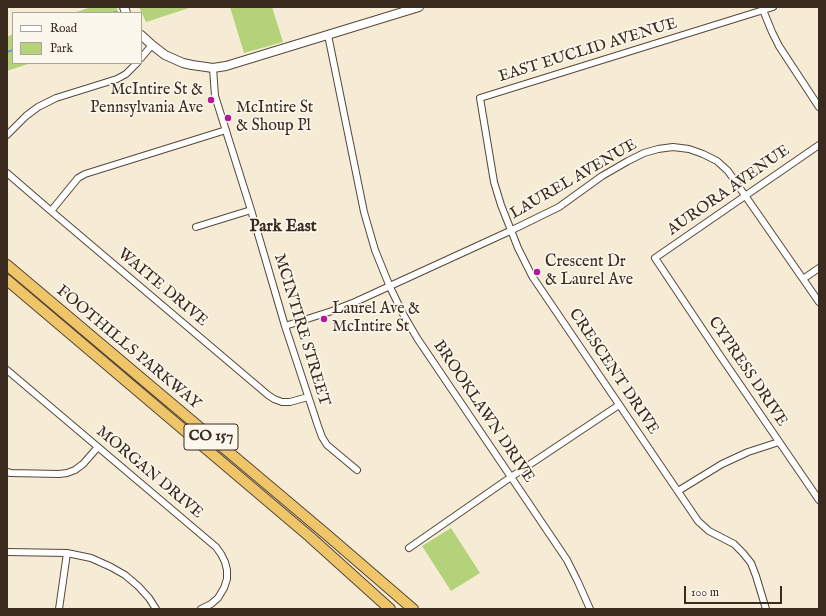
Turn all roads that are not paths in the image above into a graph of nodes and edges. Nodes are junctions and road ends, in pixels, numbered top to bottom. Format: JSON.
{"nodes":[{"id":1,"x":419,"y":7,"type":"edge"},
{"id":2,"x":774,"y":7,"type":"edge"},
{"id":3,"x":763,"y":10,"type":"junction"},
{"id":4,"x":328,"y":35,"type":"junction"},
{"id":5,"x":142,"y":36,"type":"edge"},
{"id":6,"x":152,"y":45,"type":"junction"},
{"id":7,"x":142,"y":57,"type":"edge"},
{"id":8,"x":136,"y":64,"type":"edge"},
{"id":9,"x":213,"y":68,"type":"junction"},
{"id":10,"x":480,"y":98,"type":"joint"},
{"id":11,"x":819,"y":107,"type":"edge"},
{"id":12,"x":226,"y":130,"type":"junction"},
{"id":13,"x":7,"y":136,"type":"edge"},
{"id":14,"x":819,"y":145,"type":"edge"},
{"id":15,"x":7,"y":173,"type":"edge"},
{"id":16,"x":745,"y":195,"type":"junction"},
{"id":17,"x":251,"y":210,"type":"junction"},
{"id":18,"x":51,"y":212,"type":"junction"},
{"id":19,"x":196,"y":227,"type":"dead end"},
{"id":20,"x":510,"y":232,"type":"junction"},
{"id":21,"x":655,"y":258,"type":"joint"},
{"id":22,"x":7,"y":265,"type":"edge"},
{"id":23,"x":819,"y":268,"type":"edge"},
{"id":24,"x":803,"y":279,"type":"junction"},
{"id":25,"x":7,"y":280,"type":"edge"},
{"id":26,"x":390,"y":287,"type":"junction"},
{"id":27,"x":819,"y":302,"type":"edge"},
{"id":28,"x":285,"y":326,"type":"junction"},
{"id":29,"x":7,"y":370,"type":"edge"},
{"id":30,"x":308,"y":397,"type":"junction"},
{"id":31,"x":619,"y":405,"type":"junction"},
{"id":32,"x":779,"y":442,"type":"junction"},
{"id":33,"x":98,"y":447,"type":"junction"},
{"id":34,"x":357,"y":470,"type":"dead end"},
{"id":35,"x":7,"y":472,"type":"edge"},
{"id":36,"x":511,"y":477,"type":"junction"},
{"id":37,"x":678,"y":491,"type":"junction"},
{"id":38,"x":819,"y":500,"type":"edge"},
{"id":39,"x":409,"y":548,"type":"dead end"},
{"id":40,"x":7,"y":552,"type":"edge"},
{"id":41,"x":67,"y":553,"type":"junction"},
{"id":42,"x":58,"y":609,"type":"edge"},
{"id":43,"x":156,"y":609,"type":"edge"},
{"id":44,"x":201,"y":609,"type":"edge"},
{"id":45,"x":390,"y":609,"type":"edge"},
{"id":46,"x":413,"y":609,"type":"edge"},
{"id":47,"x":590,"y":609,"type":"edge"},
{"id":48,"x":766,"y":609,"type":"edge"}],
"edges":[{"from":1,"to":4,"type":"street"},
{"from":2,"to":3,"type":"street","name":"EAST EUCLID AVENUE"},
{"from":3,"to":10,"type":"street","name":"EAST EUCLID AVENUE"},
{"from":3,"to":11,"type":"street"},
{"from":4,"to":9,"type":"street"},
{"from":4,"to":26,"type":"street","name":"BROOKLAWN DRIVE"},
{"from":5,"to":6,"type":"street"},
{"from":6,"to":7,"type":"street"},
{"from":6,"to":9,"type":"street"},
{"from":8,"to":13,"type":"street"},
{"from":9,"to":12,"type":"street","name":"MCINTIRE STREET"},
{"from":10,"to":20,"type":"street","name":"CRESCENT DRIVE"},
{"from":12,"to":17,"type":"street","name":"MCINTIRE STREET"},
{"from":12,"to":18,"type":"street"},
{"from":14,"to":16,"type":"street","name":"AURORA AVENUE"},
{"from":15,"to":18,"type":"street","name":"WAITE DRIVE"},
{"from":16,"to":20,"type":"street","name":"LAUREL AVENUE"},
{"from":16,"to":21,"type":"street","name":"AURORA AVENUE"},
{"from":16,"to":24,"type":"street","name":"LAUREL AVENUE"},
{"from":17,"to":19,"type":"street"},
{"from":17,"to":28,"type":"street","name":"MCINTIRE STREET"},
{"from":18,"to":30,"type":"street","name":"WAITE DRIVE"},
{"from":20,"to":26,"type":"street","name":"LAUREL AVENUE"},
{"from":20,"to":31,"type":"street","name":"CRESCENT DRIVE"},
{"from":21,"to":32,"type":"street","name":"CYPRESS DRIVE"},
{"from":22,"to":46,"type":"highway","name":"FOOTHILLS PARKWAY","number":"CO 157"},
{"from":23,"to":24,"type":"street"},
{"from":24,"to":27,"type":"street","name":"LAUREL AVENUE"},
{"from":25,"to":45,"type":"highway","name":"FOOTHILLS PARKWAY","number":"CO 157"},
{"from":26,"to":28,"type":"street","name":"LAUREL AVENUE"},
{"from":26,"to":36,"type":"street","name":"BROOKLAWN DRIVE"},
{"from":28,"to":30,"type":"street","name":"MCINTIRE STREET"},
{"from":29,"to":33,"type":"street","name":"MORGAN DRIVE"},
{"from":30,"to":34,"type":"street","name":"MCINTIRE STREET"},
{"from":31,"to":36,"type":"street"},
{"from":31,"to":37,"type":"street","name":"CRESCENT DRIVE"},
{"from":32,"to":37,"type":"street"},
{"from":32,"to":38,"type":"street","name":"CYPRESS DRIVE"},
{"from":33,"to":35,"type":"street"},
{"from":33,"to":44,"type":"street","name":"MORGAN DRIVE"},
{"from":36,"to":39,"type":"street"},
{"from":36,"to":47,"type":"street","name":"BROOKLAWN DRIVE"},
{"from":37,"to":48,"type":"street","name":"CRESCENT DRIVE"},
{"from":40,"to":41,"type":"street"},
{"from":41,"to":42,"type":"street"},
{"from":41,"to":43,"type":"street"}]}
